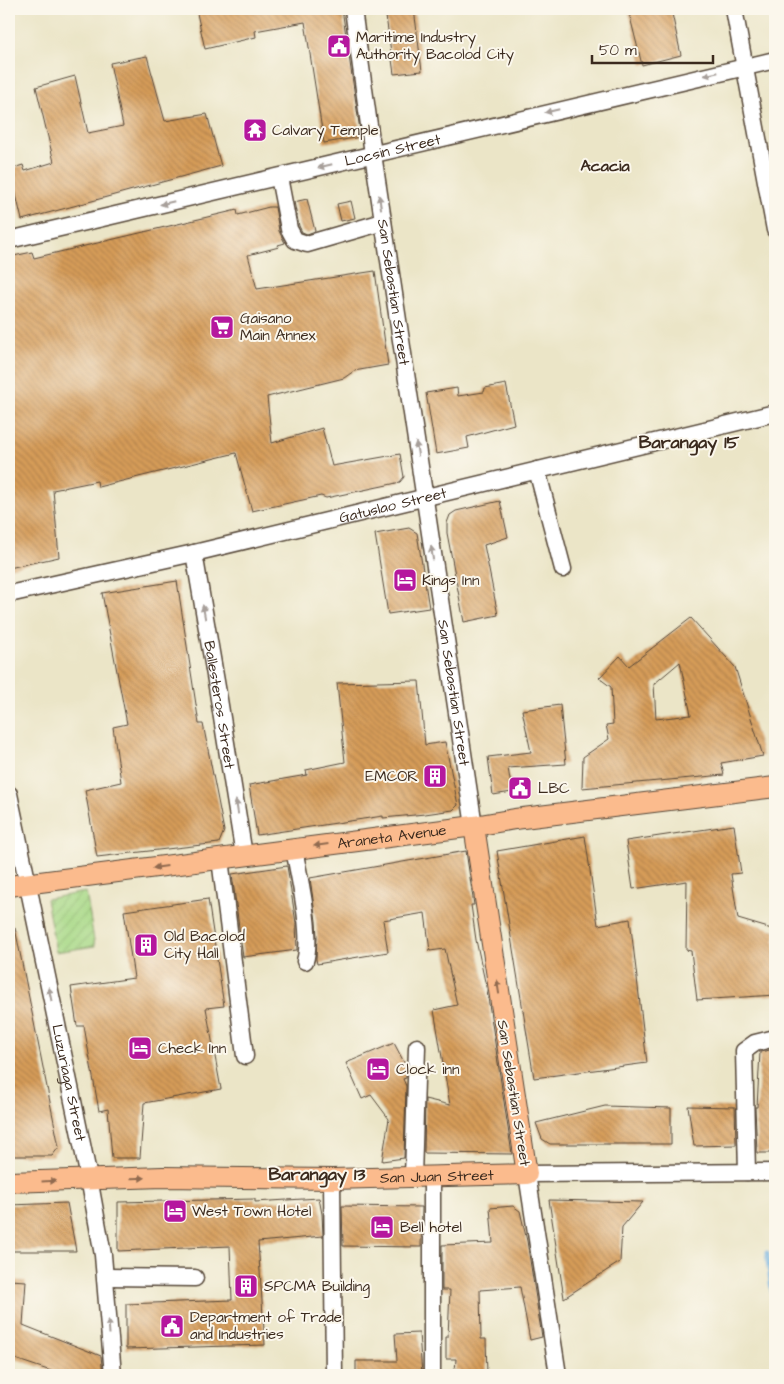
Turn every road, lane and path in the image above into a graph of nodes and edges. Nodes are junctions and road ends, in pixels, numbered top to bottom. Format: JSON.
{"nodes":[{"id":1,"x":353,"y":9,"type":"edge"},
{"id":2,"x":734,"y":9,"type":"edge"},
{"id":3,"x":775,"y":60,"type":"edge"},
{"id":4,"x":744,"y":66,"type":"junction"},
{"id":5,"x":372,"y":154,"type":"junction"},
{"id":6,"x":769,"y":166,"type":"edge"},
{"id":7,"x":279,"y":177,"type":"junction"},
{"id":8,"x":383,"y":222,"type":"junction"},
{"id":9,"x":775,"y":230,"type":"edge"},
{"id":10,"x":9,"y":240,"type":"edge"},
{"id":11,"x":775,"y":413,"type":"edge"},
{"id":12,"x":537,"y":470,"type":"junction"},
{"id":13,"x":424,"y":497,"type":"junction"},
{"id":14,"x":194,"y":553,"type":"junction"},
{"id":15,"x":563,"y":569,"type":"dead end"},
{"id":16,"x":9,"y":594,"type":"edge"},
{"id":17,"x":775,"y":787,"type":"edge"},
{"id":18,"x":9,"y":794,"type":"edge"},
{"id":19,"x":474,"y":826,"type":"junction"},
{"id":20,"x":294,"y":848,"type":"junction"},
{"id":21,"x":244,"y":855,"type":"junction"},
{"id":22,"x":220,"y":859,"type":"junction"},
{"id":23,"x":18,"y":885,"type":"edge"},
{"id":24,"x":305,"y":961,"type":"dead end"},
{"id":25,"x":775,"y":1038,"type":"edge"},
{"id":26,"x":417,"y":1047,"type":"dead end"},
{"id":27,"x":245,"y":1056,"type":"dead end"},
{"id":28,"x":746,"y":1172,"type":"junction"},
{"id":29,"x":775,"y":1172,"type":"edge"},
{"id":30,"x":527,"y":1174,"type":"junction"},
{"id":31,"x":422,"y":1177,"type":"junction"},
{"id":32,"x":89,"y":1178,"type":"junction"},
{"id":33,"x":332,"y":1179,"type":"junction"},
{"id":34,"x":9,"y":1182,"type":"edge"},
{"id":35,"x":106,"y":1277,"type":"junction"},
{"id":36,"x":195,"y":1278,"type":"dead end"},
{"id":37,"x":113,"y":1375,"type":"edge"},
{"id":38,"x":334,"y":1375,"type":"edge"},
{"id":39,"x":432,"y":1375,"type":"edge"},
{"id":40,"x":558,"y":1375,"type":"edge"}],
"edges":[{"from":1,"to":5,"type":"street","name":"San Sebastian Street"},
{"from":2,"to":4,"type":"street"},
{"from":3,"to":4,"type":"street","name":"Locsin Street"},
{"from":4,"to":5,"type":"street","name":"Locsin Street","one_way":true},
{"from":4,"to":6,"type":"street"},
{"from":5,"to":7,"type":"street","name":"Locsin Street","one_way":true},
{"from":8,"to":5,"type":"street","name":"San Sebastian Street","one_way":true},
{"from":6,"to":9,"type":"street"},
{"from":7,"to":8,"type":"street"},
{"from":7,"to":10,"type":"street","name":"Locsin Street","one_way":true},
{"from":13,"to":8,"type":"street","name":"San Sebastian Street","one_way":true},
{"from":11,"to":12,"type":"street","name":"Gatuslao Street"},
{"from":12,"to":13,"type":"street","name":"Gatuslao Street"},
{"from":12,"to":15,"type":"street"},
{"from":13,"to":14,"type":"street","name":"Gatuslao Street"},
{"from":19,"to":13,"type":"street","name":"San Sebastian Street","one_way":true},
{"from":14,"to":16,"type":"street","name":"Gatuslao Street"},
{"from":21,"to":14,"type":"street","name":"Ballesteros Street","one_way":true},
{"from":17,"to":19,"type":"main road","name":"Araneta Avenue"},
{"from":18,"to":23,"type":"street","name":"Luzuriaga Street"},
{"from":19,"to":20,"type":"main road","name":"Araneta Avenue","one_way":true},
{"from":30,"to":19,"type":"main road","name":"San Sebastian Street","one_way":true},
{"from":20,"to":21,"type":"main road","name":"Araneta Avenue"},
{"from":20,"to":24,"type":"street"},
{"from":21,"to":22,"type":"main road","name":"Araneta Avenue"},
{"from":22,"to":23,"type":"main road","name":"Araneta Avenue","one_way":true},
{"from":22,"to":27,"type":"street"},
{"from":32,"to":23,"type":"street","name":"Luzuriaga Street","one_way":true},
{"from":25,"to":28,"type":"street"},
{"from":26,"to":31,"type":"street"},
{"from":28,"to":29,"type":"street","name":"San Juan Street"},
{"from":28,"to":30,"type":"street","name":"San Juan Street"},
{"from":30,"to":31,"type":"main road","name":"San Juan Street"},
{"from":30,"to":40,"type":"street","name":"San Sebastian Street"},
{"from":31,"to":33,"type":"main road","name":"San Juan Street"},
{"from":31,"to":39,"type":"street"},
{"from":32,"to":33,"type":"main road","name":"San Juan Street","one_way":true},
{"from":34,"to":32,"type":"main road","name":"San Juan Street","one_way":true},
{"from":32,"to":35,"type":"street","name":"Luzuriaga Street"},
{"from":33,"to":38,"type":"street"},
{"from":35,"to":36,"type":"street"},
{"from":37,"to":35,"type":"street","name":"Luzuriaga Street","one_way":true}]}
